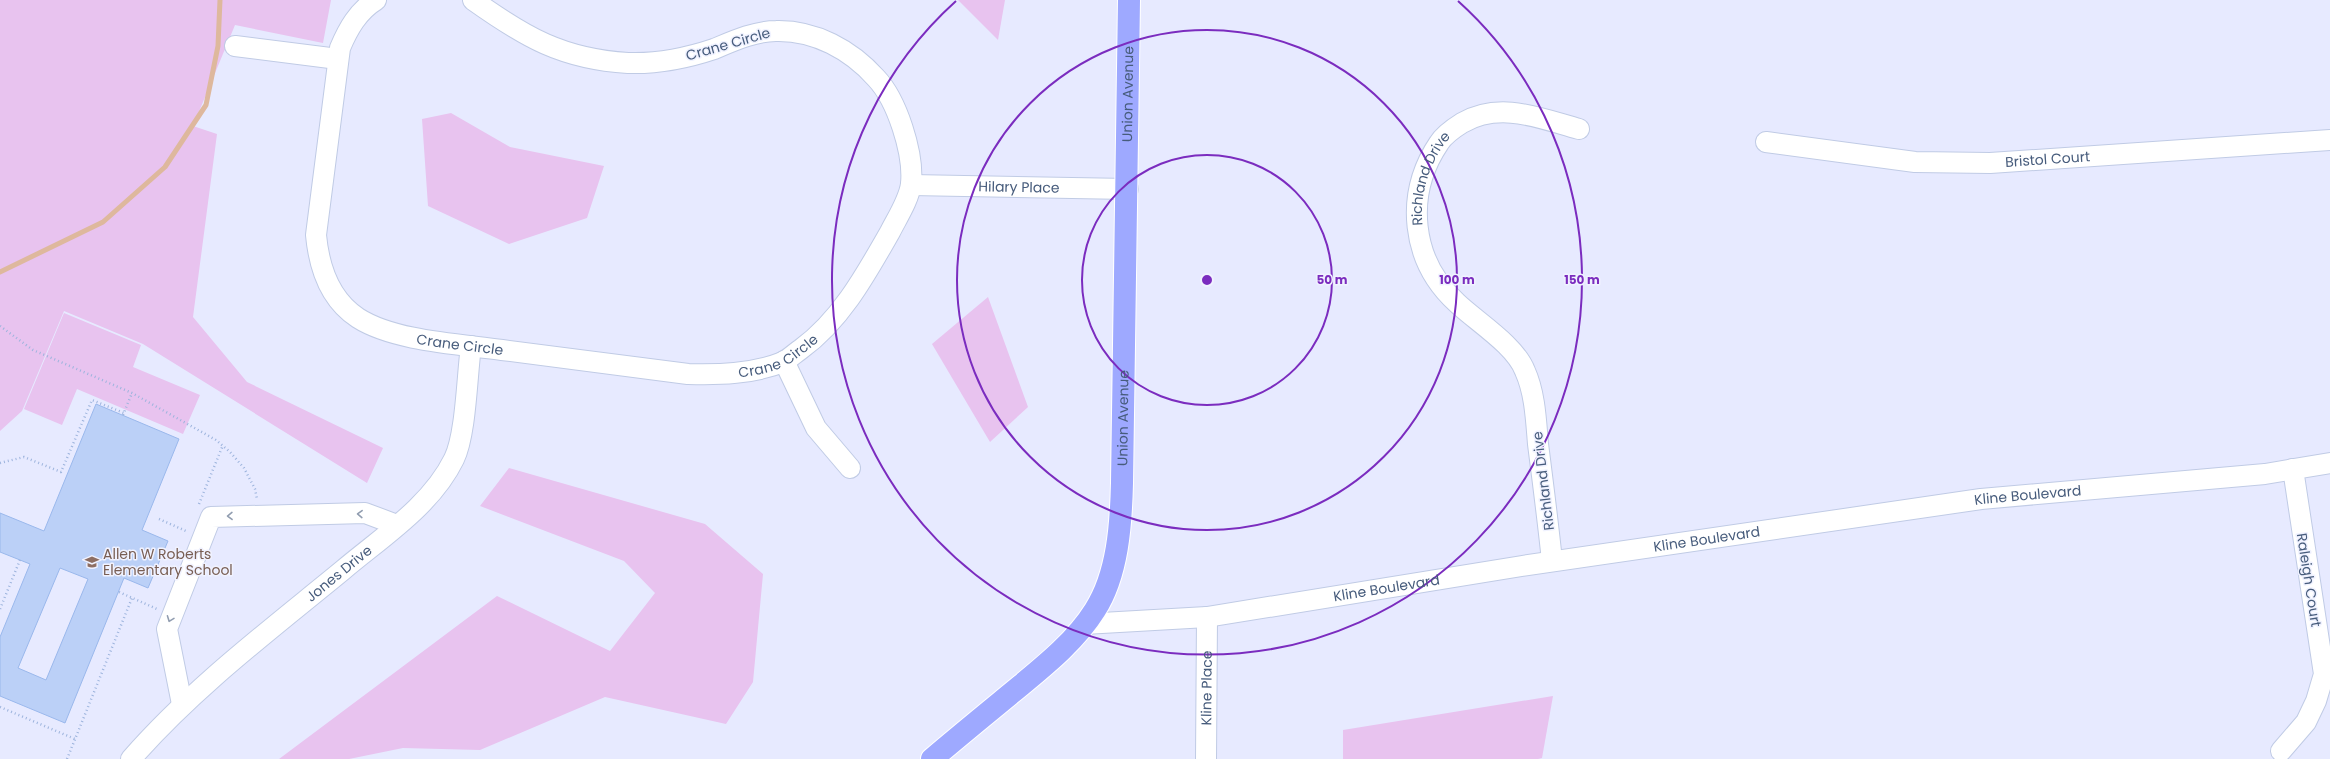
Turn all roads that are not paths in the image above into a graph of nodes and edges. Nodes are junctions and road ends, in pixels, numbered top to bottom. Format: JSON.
{"nodes":[{"id":1,"x":376,"y":0,"type":"edge"},
{"id":2,"x":473,"y":0,"type":"edge"},
{"id":3,"x":1129,"y":0,"type":"edge"},
{"id":4,"x":235,"y":46,"type":"dead end"},
{"id":5,"x":338,"y":59,"type":"junction"},
{"id":6,"x":1579,"y":129,"type":"dead end"},
{"id":7,"x":2330,"y":140,"type":"edge"},
{"id":8,"x":1766,"y":142,"type":"dead end"},
{"id":9,"x":911,"y":185,"type":"junction"},
{"id":10,"x":1128,"y":189,"type":"junction"},
{"id":11,"x":471,"y":346,"type":"junction"},
{"id":12,"x":784,"y":361,"type":"junction"},
{"id":13,"x":2330,"y":463,"type":"edge"},
{"id":14,"x":850,"y":468,"type":"dead end"},
{"id":15,"x":2293,"y":469,"type":"junction"},
{"id":16,"x":397,"y":525,"type":"junction"},
{"id":17,"x":1552,"y":561,"type":"junction"},
{"id":18,"x":1208,"y":617,"type":"junction"},
{"id":19,"x":1084,"y":624,"type":"junction"},
{"id":20,"x":182,"y":704,"type":"junction"},
{"id":21,"x":2281,"y":751,"type":"dead end"},
{"id":22,"x":131,"y":759,"type":"edge"},
{"id":23,"x":932,"y":759,"type":"edge"},
{"id":24,"x":1206,"y":759,"type":"edge"}],
"edges":[{"from":1,"to":5,"type":"street","name":"Crane Circle"},
{"from":2,"to":9,"type":"street","name":"Crane Circle"},
{"from":3,"to":10,"type":"main road","name":"Union Avenue"},
{"from":4,"to":5,"type":"street"},
{"from":5,"to":11,"type":"street","name":"Crane Circle"},
{"from":6,"to":17,"type":"street","name":"Richland Drive"},
{"from":7,"to":8,"type":"street","name":"Bristol Court"},
{"from":9,"to":10,"type":"street","name":"Hilary Place"},
{"from":9,"to":12,"type":"street","name":"Crane Circle"},
{"from":10,"to":19,"type":"main road","name":"Union Avenue"},
{"from":11,"to":12,"type":"street","name":"Crane Circle"},
{"from":11,"to":16,"type":"street","name":"Jones Drive"},
{"from":12,"to":14,"type":"street"},
{"from":13,"to":15,"type":"street","name":"Kline Boulevard"},
{"from":15,"to":17,"type":"street","name":"Kline Boulevard"},
{"from":15,"to":21,"type":"street","name":"Raleigh Court"},
{"from":16,"to":20,"type":"street","name":"Jones Drive"},
{"from":16,"to":20,"type":"street","one_way":true},
{"from":17,"to":18,"type":"street","name":"Kline Boulevard"},
{"from":18,"to":19,"type":"street","name":"Kline Boulevard"},
{"from":18,"to":24,"type":"street","name":"Kline Place"},
{"from":19,"to":23,"type":"main road","name":"Union Avenue"},
{"from":20,"to":22,"type":"street","name":"Jones Drive"}]}
